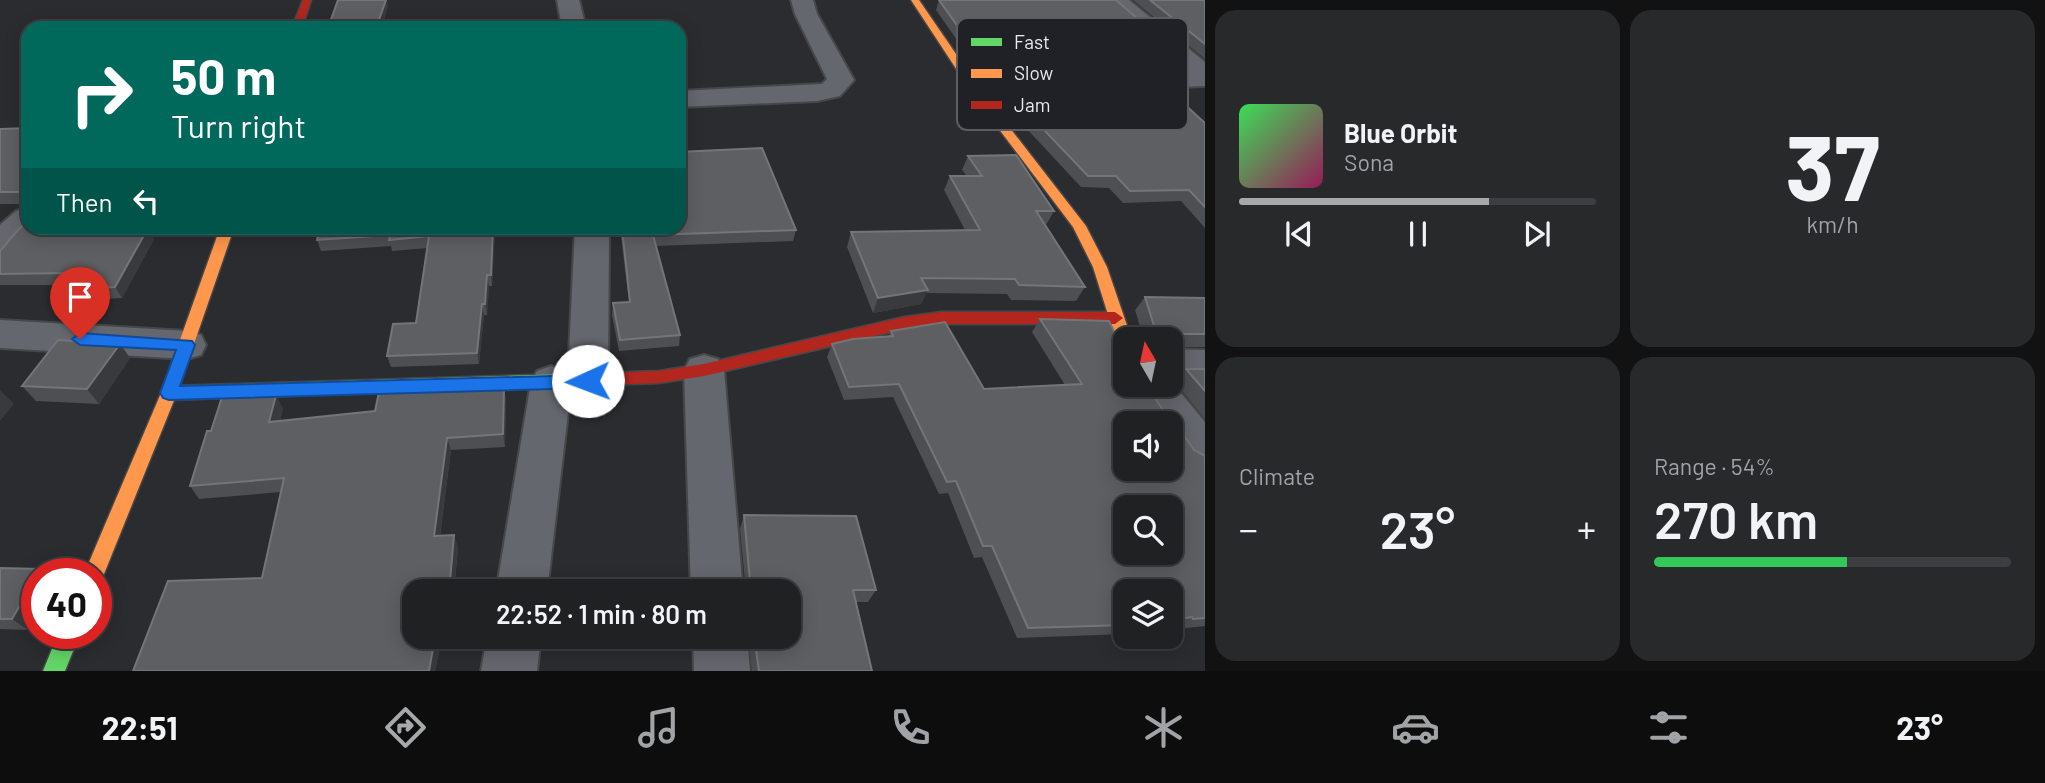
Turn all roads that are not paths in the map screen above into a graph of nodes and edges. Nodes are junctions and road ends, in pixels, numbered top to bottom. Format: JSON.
{"nodes":[{"id":1,"x":307,"y":0,"type":"edge"},
{"id":2,"x":568,"y":0,"type":"edge"},
{"id":3,"x":802,"y":0,"type":"edge"},
{"id":4,"x":915,"y":0,"type":"edge"},
{"id":5,"x":1116,"y":0,"type":"edge"},
{"id":6,"x":1137,"y":18,"type":"edge"},
{"id":7,"x":300,"y":21,"type":"edge"},
{"id":8,"x":572,"y":21,"type":"edge"},
{"id":9,"x":957,"y":62,"type":"edge"},
{"id":10,"x":1188,"y":62,"type":"edge"},
{"id":11,"x":1205,"y":77,"type":"edge"},
{"id":12,"x":686,"y":99,"type":"edge"},
{"id":13,"x":1005,"y":130,"type":"edge"},
{"id":14,"x":21,"y":224,"type":"edge"},
{"id":15,"x":226,"y":235,"type":"edge"},
{"id":16,"x":591,"y":235,"type":"edge"},
{"id":17,"x":0,"y":243,"type":"edge"},
{"id":18,"x":1115,"y":318,"type":"junction"},
{"id":19,"x":1119,"y":327,"type":"edge"},
{"id":20,"x":0,"y":334,"type":"edge"},
{"id":21,"x":187,"y":345,"type":"junction"},
{"id":22,"x":1183,"y":364,"type":"edge"},
{"id":23,"x":1205,"y":365,"type":"edge"},
{"id":24,"x":704,"y":370,"type":"junction"},
{"id":25,"x":570,"y":382,"type":"junction"},
{"id":26,"x":169,"y":393,"type":"junction"},
{"id":27,"x":1160,"y":397,"type":"edge"},
{"id":28,"x":1205,"y":454,"type":"edge"},
{"id":29,"x":101,"y":558,"type":"edge"},
{"id":30,"x":524,"y":579,"type":"edge"},
{"id":31,"x":716,"y":579,"type":"edge"},
{"id":32,"x":63,"y":649,"type":"edge"},
{"id":33,"x":512,"y":649,"type":"edge"},
{"id":34,"x":721,"y":649,"type":"edge"},
{"id":35,"x":54,"y":671,"type":"edge"},
{"id":36,"x":509,"y":671,"type":"edge"},
{"id":37,"x":722,"y":671,"type":"edge"}],
"edges":[{"from":1,"to":7,"type":"street"},
{"from":2,"to":8,"type":"street"},
{"from":3,"to":12,"type":"street"},
{"from":4,"to":9,"type":"street"},
{"from":5,"to":6,"type":"street"},
{"from":10,"to":11,"type":"street"},
{"from":13,"to":18,"type":"street"},
{"from":14,"to":17,"type":"street"},
{"from":15,"to":21,"type":"street"},
{"from":16,"to":25,"type":"street"},
{"from":18,"to":19,"type":"street"},
{"from":18,"to":24,"type":"street"},
{"from":20,"to":21,"type":"street"},
{"from":21,"to":26,"type":"street"},
{"from":22,"to":23,"type":"street"},
{"from":24,"to":25,"type":"street"},
{"from":24,"to":31,"type":"street"},
{"from":25,"to":26,"type":"street"},
{"from":25,"to":30,"type":"street"},
{"from":26,"to":29,"type":"street"},
{"from":27,"to":28,"type":"street"},
{"from":32,"to":35,"type":"street"},
{"from":33,"to":36,"type":"street"},
{"from":34,"to":37,"type":"street"}]}
